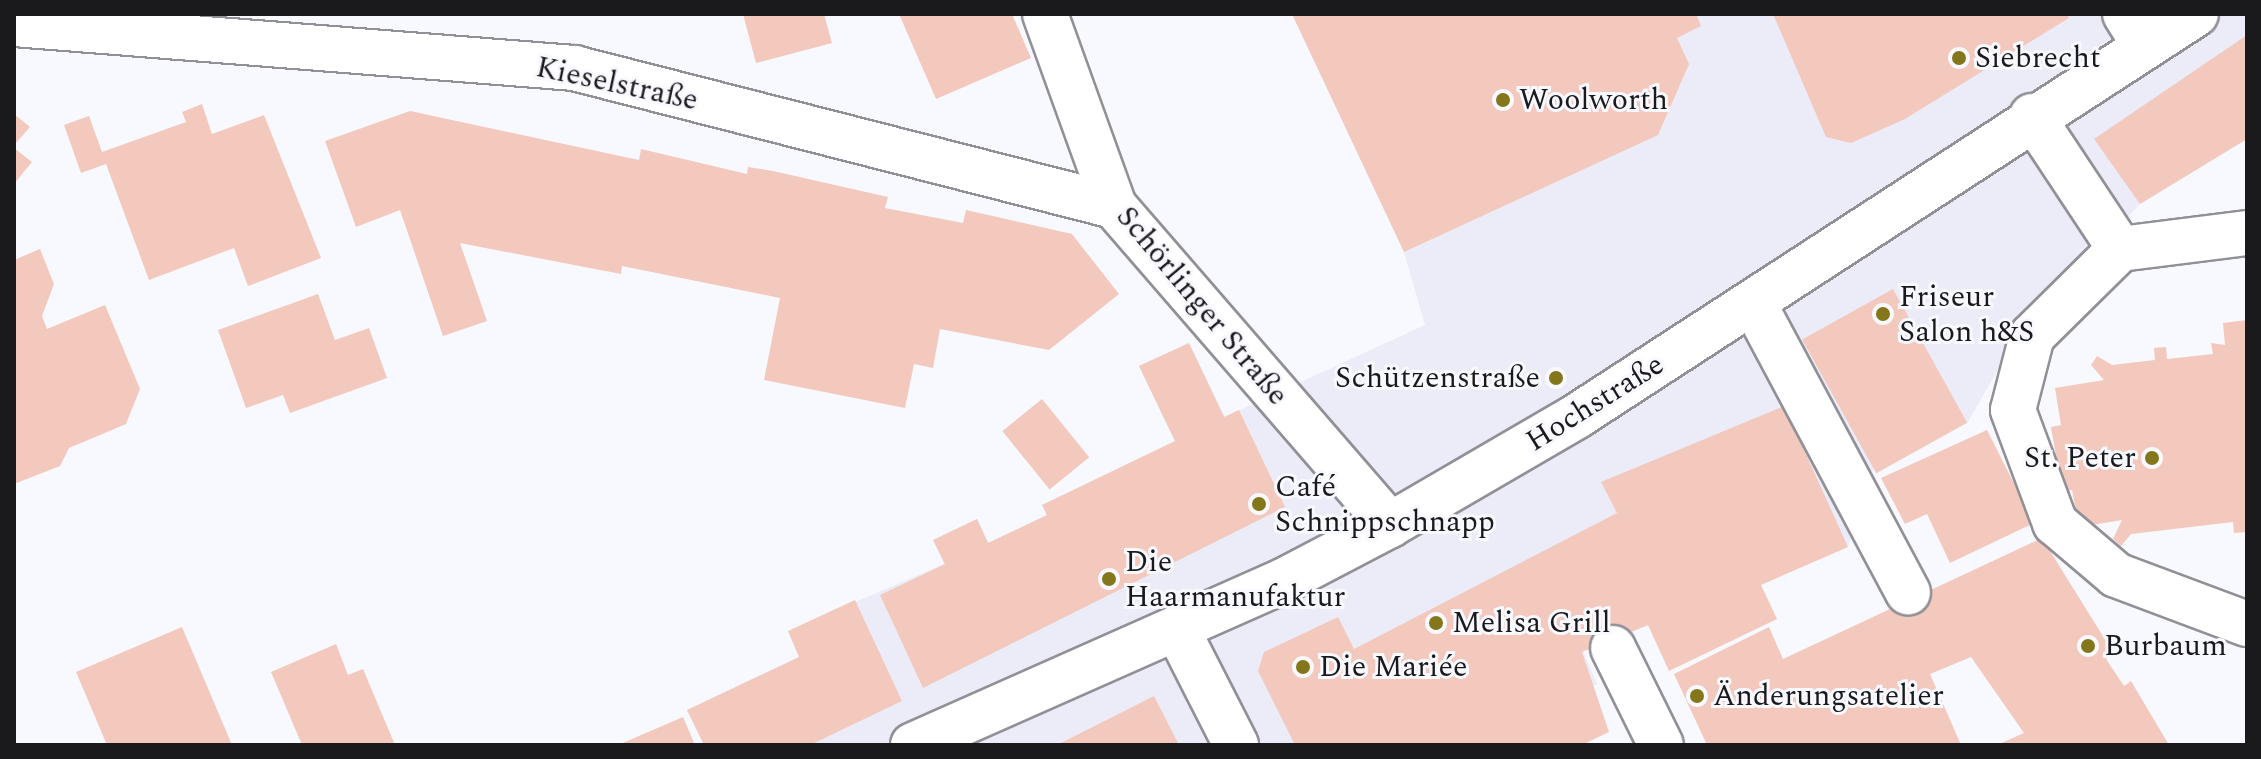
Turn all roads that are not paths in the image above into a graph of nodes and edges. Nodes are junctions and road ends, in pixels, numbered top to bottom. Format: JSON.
{"nodes":[{"id":1,"x":1045,"y":14,"type":"edge"},
{"id":2,"x":2196,"y":14,"type":"edge"},
{"id":3,"x":14,"y":24,"type":"edge"},
{"id":4,"x":2134,"y":30,"type":"edge"},
{"id":5,"x":2032,"y":116,"type":"junction"},
{"id":6,"x":1114,"y":206,"type":"junction"},
{"id":7,"x":2247,"y":233,"type":"edge"},
{"id":8,"x":2120,"y":249,"type":"junction"},
{"id":9,"x":1754,"y":304,"type":"junction"},
{"id":10,"x":1390,"y":525,"type":"junction"},
{"id":11,"x":1908,"y":592,"type":"dead end"},
{"id":12,"x":2247,"y":624,"type":"edge"},
{"id":13,"x":1177,"y":629,"type":"junction"},
{"id":14,"x":1613,"y":648,"type":"dead end"},
{"id":15,"x":913,"y":745,"type":"edge"},
{"id":16,"x":1236,"y":745,"type":"edge"},
{"id":17,"x":1661,"y":745,"type":"edge"}],
"edges":[{"from":1,"to":6,"type":"street","name":"Schörlinger Straße"},
{"from":2,"to":4,"type":"street","name":"Hochstraße"},
{"from":3,"to":6,"type":"street","name":"Kieselstraße"},
{"from":4,"to":5,"type":"street","name":"Hochstraße"},
{"from":5,"to":8,"type":"street"},
{"from":5,"to":9,"type":"street","name":"Hochstraße"},
{"from":6,"to":10,"type":"street","name":"Schörlinger Straße"},
{"from":7,"to":8,"type":"street"},
{"from":8,"to":12,"type":"street"},
{"from":9,"to":10,"type":"street","name":"Hochstraße"},
{"from":9,"to":11,"type":"street"},
{"from":10,"to":13,"type":"street","name":"Hochstraße"},
{"from":13,"to":15,"type":"street","name":"Hochstraße"},
{"from":13,"to":16,"type":"street"},
{"from":14,"to":17,"type":"street"}]}
